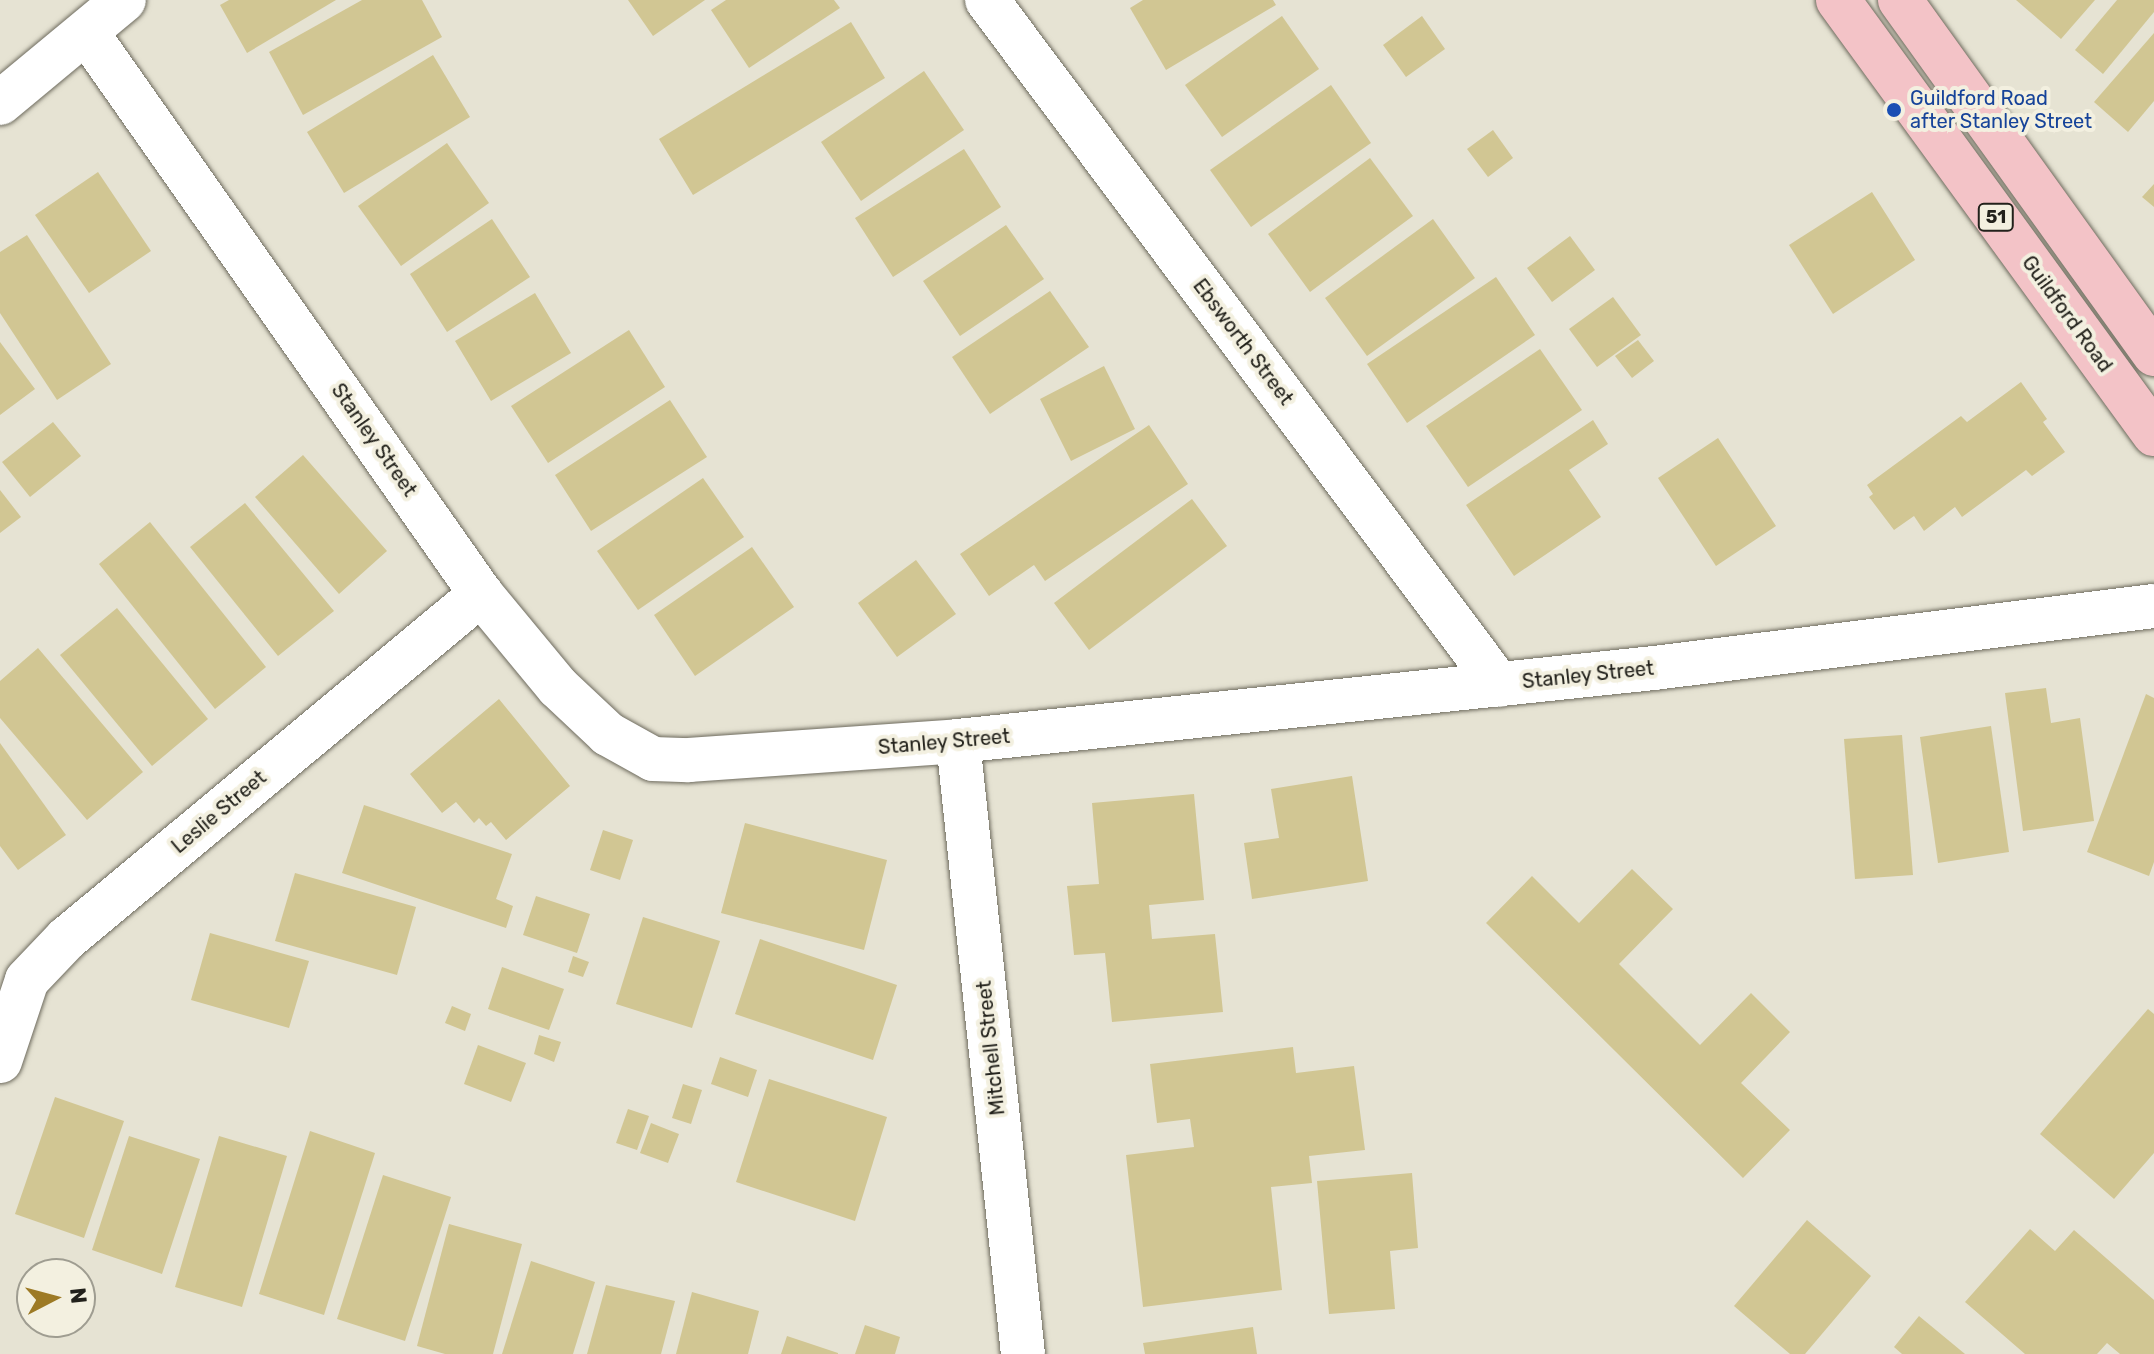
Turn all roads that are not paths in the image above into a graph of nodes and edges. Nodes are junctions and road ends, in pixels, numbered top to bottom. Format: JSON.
{"nodes":[{"id":1,"x":124,"y":0,"type":"edge"},
{"id":2,"x":987,"y":0,"type":"edge"},
{"id":3,"x":1838,"y":0,"type":"edge"},
{"id":4,"x":1900,"y":0,"type":"edge"},
{"id":5,"x":87,"y":33,"type":"junction"},
{"id":6,"x":0,"y":103,"type":"edge"},
{"id":7,"x":2154,"y":354,"type":"edge"},
{"id":8,"x":2154,"y":434,"type":"edge"},
{"id":9,"x":481,"y":594,"type":"junction"},
{"id":10,"x":2154,"y":606,"type":"edge"},
{"id":11,"x":1499,"y":685,"type":"junction"},
{"id":12,"x":958,"y":741,"type":"junction"},
{"id":13,"x":0,"y":1061,"type":"edge"},
{"id":14,"x":1023,"y":1354,"type":"edge"}],
"edges":[{"from":1,"to":5,"type":"street"},
{"from":2,"to":11,"type":"street","name":"Ebsworth Street"},
{"from":3,"to":8,"type":"highway","name":"Guildford Road","number":"51"},
{"from":4,"to":7,"type":"highway","number":"51"},
{"from":5,"to":6,"type":"street"},
{"from":5,"to":9,"type":"street","name":"Stanley Street"},
{"from":9,"to":12,"type":"street","name":"Stanley Street"},
{"from":9,"to":13,"type":"street","name":"Leslie Street"},
{"from":10,"to":11,"type":"street","name":"Stanley Street"},
{"from":11,"to":12,"type":"street","name":"Stanley Street"},
{"from":12,"to":14,"type":"street","name":"Mitchell Street"}]}
